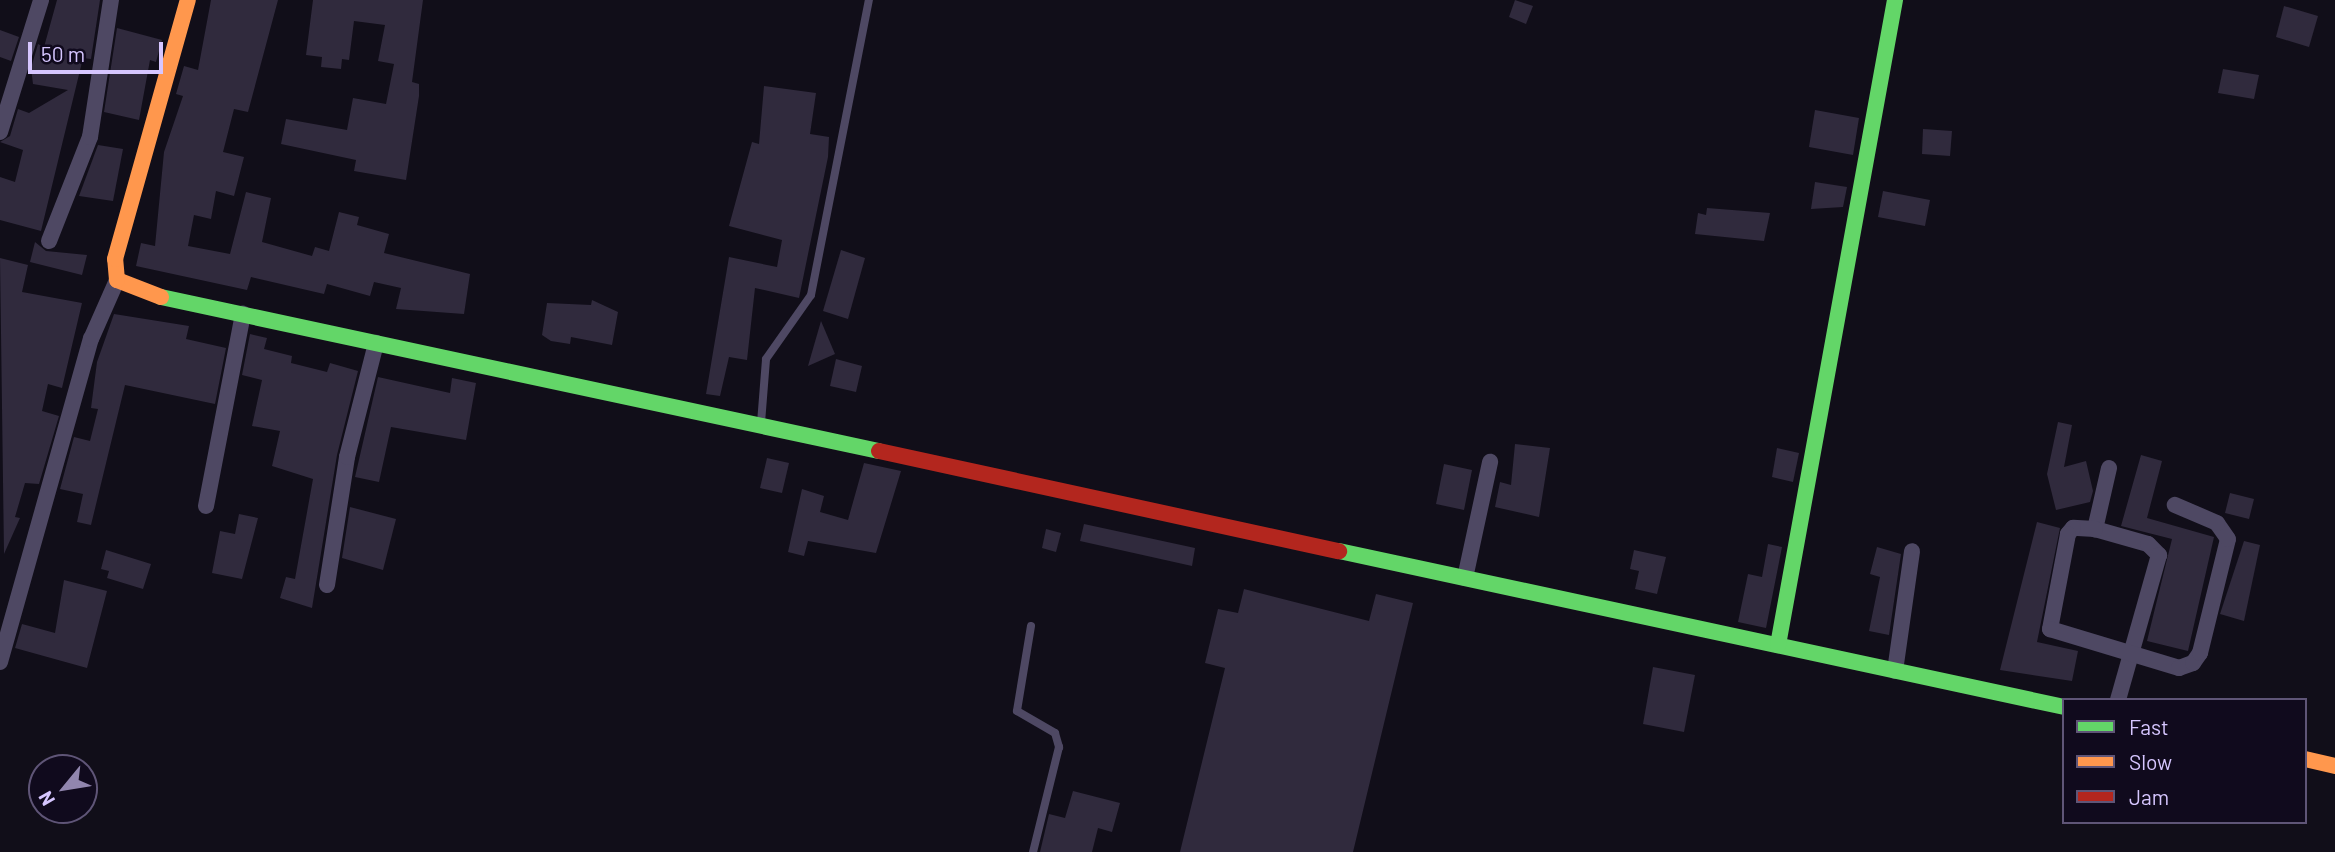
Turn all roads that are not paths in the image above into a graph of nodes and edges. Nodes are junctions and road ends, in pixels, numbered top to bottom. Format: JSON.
{"nodes":[{"id":1,"x":41,"y":0,"type":"edge"},
{"id":2,"x":111,"y":0,"type":"edge"},
{"id":3,"x":188,"y":0,"type":"edge"},
{"id":4,"x":869,"y":0,"type":"edge"},
{"id":5,"x":1895,"y":0,"type":"edge"},
{"id":6,"x":0,"y":132,"type":"edge"},
{"id":7,"x":49,"y":241,"type":"dead end"},
{"id":8,"x":117,"y":280,"type":"junction"},
{"id":9,"x":243,"y":314,"type":"junction"},
{"id":10,"x":376,"y":343,"type":"junction"},
{"id":11,"x":760,"y":426,"type":"junction"},
{"id":12,"x":1490,"y":462,"type":"dead end"},
{"id":13,"x":2109,"y":468,"type":"dead end"},
{"id":14,"x":2175,"y":505,"type":"dead end"},
{"id":15,"x":206,"y":506,"type":"dead end"},
{"id":16,"x":2095,"y":529,"type":"junction"},
{"id":17,"x":1912,"y":551,"type":"dead end"},
{"id":18,"x":1465,"y":578,"type":"junction"},
{"id":19,"x":327,"y":585,"type":"dead end"},
{"id":20,"x":1031,"y":626,"type":"dead end"},
{"id":21,"x":3,"y":638,"type":"edge"},
{"id":22,"x":1778,"y":645,"type":"junction"},
{"id":23,"x":2130,"y":650,"type":"junction"},
{"id":24,"x":0,"y":662,"type":"edge"},
{"id":25,"x":1895,"y":671,"type":"junction"},
{"id":26,"x":2118,"y":698,"type":"edge"},
{"id":27,"x":2062,"y":707,"type":"edge"},
{"id":28,"x":2307,"y":760,"type":"edge"},
{"id":29,"x":2335,"y":766,"type":"edge"},
{"id":30,"x":1032,"y":852,"type":"edge"}],
"edges":[{"from":1,"to":6,"type":"street"},
{"from":2,"to":7,"type":"street"},
{"from":3,"to":8,"type":"street"},
{"from":4,"to":11,"type":"lane"},
{"from":5,"to":22,"type":"street"},
{"from":8,"to":9,"type":"street"},
{"from":8,"to":21,"type":"street"},
{"from":9,"to":10,"type":"street"},
{"from":9,"to":15,"type":"street"},
{"from":10,"to":11,"type":"street"},
{"from":10,"to":19,"type":"street"},
{"from":11,"to":18,"type":"street"},
{"from":12,"to":18,"type":"street"},
{"from":13,"to":16,"type":"street"},
{"from":14,"to":23,"type":"street"},
{"from":16,"to":23,"type":"street"},
{"from":16,"to":23,"type":"street"},
{"from":17,"to":25,"type":"street"},
{"from":18,"to":22,"type":"street"},
{"from":20,"to":30,"type":"lane"},
{"from":21,"to":24,"type":"street"},
{"from":22,"to":25,"type":"street"},
{"from":23,"to":26,"type":"street"},
{"from":25,"to":27,"type":"street"},
{"from":28,"to":29,"type":"street"}]}
